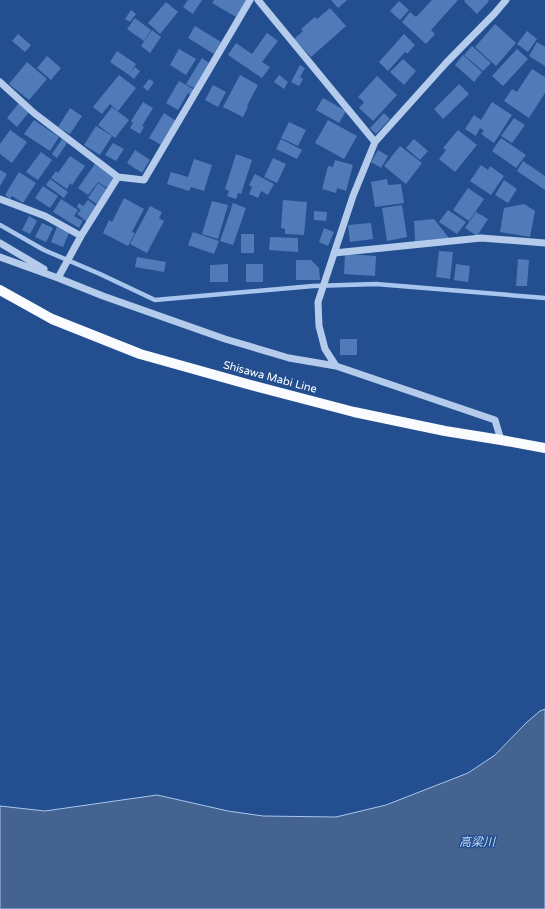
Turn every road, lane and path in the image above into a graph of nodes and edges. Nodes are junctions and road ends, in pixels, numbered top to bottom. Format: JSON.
{"nodes":[{"id":1,"x":250,"y":0,"type":"edge"},
{"id":2,"x":258,"y":0,"type":"edge"},
{"id":3,"x":506,"y":0,"type":"edge"},
{"id":4,"x":0,"y":82,"type":"edge"},
{"id":5,"x":375,"y":142,"type":"junction"},
{"id":6,"x":118,"y":177,"type":"junction"},
{"id":7,"x":0,"y":199,"type":"edge"},
{"id":8,"x":81,"y":236,"type":"junction"},
{"id":9,"x":0,"y":243,"type":"edge"},
{"id":10,"x":545,"y":243,"type":"edge"},
{"id":11,"x":334,"y":253,"type":"junction"},
{"id":12,"x":0,"y":257,"type":"edge"},
{"id":13,"x":58,"y":278,"type":"junction"},
{"id":14,"x":0,"y":290,"type":"edge"},
{"id":15,"x":336,"y":366,"type":"junction"},
{"id":16,"x":501,"y":440,"type":"junction"},
{"id":17,"x":545,"y":448,"type":"edge"}],
"edges":[{"from":1,"to":6,"type":"street"},
{"from":2,"to":5,"type":"street"},
{"from":3,"to":5,"type":"street"},
{"from":4,"to":6,"type":"street"},
{"from":5,"to":11,"type":"street"},
{"from":6,"to":8,"type":"street"},
{"from":7,"to":8,"type":"street"},
{"from":8,"to":13,"type":"street"},
{"from":9,"to":13,"type":"street"},
{"from":10,"to":11,"type":"street"},
{"from":11,"to":15,"type":"street"},
{"from":12,"to":13,"type":"street"},
{"from":13,"to":15,"type":"street"},
{"from":14,"to":16,"type":"main road","name":"Shisawa Mabi Line"},
{"from":15,"to":16,"type":"street"},
{"from":16,"to":17,"type":"main road","name":"Shisawa Mabi Line"}]}
